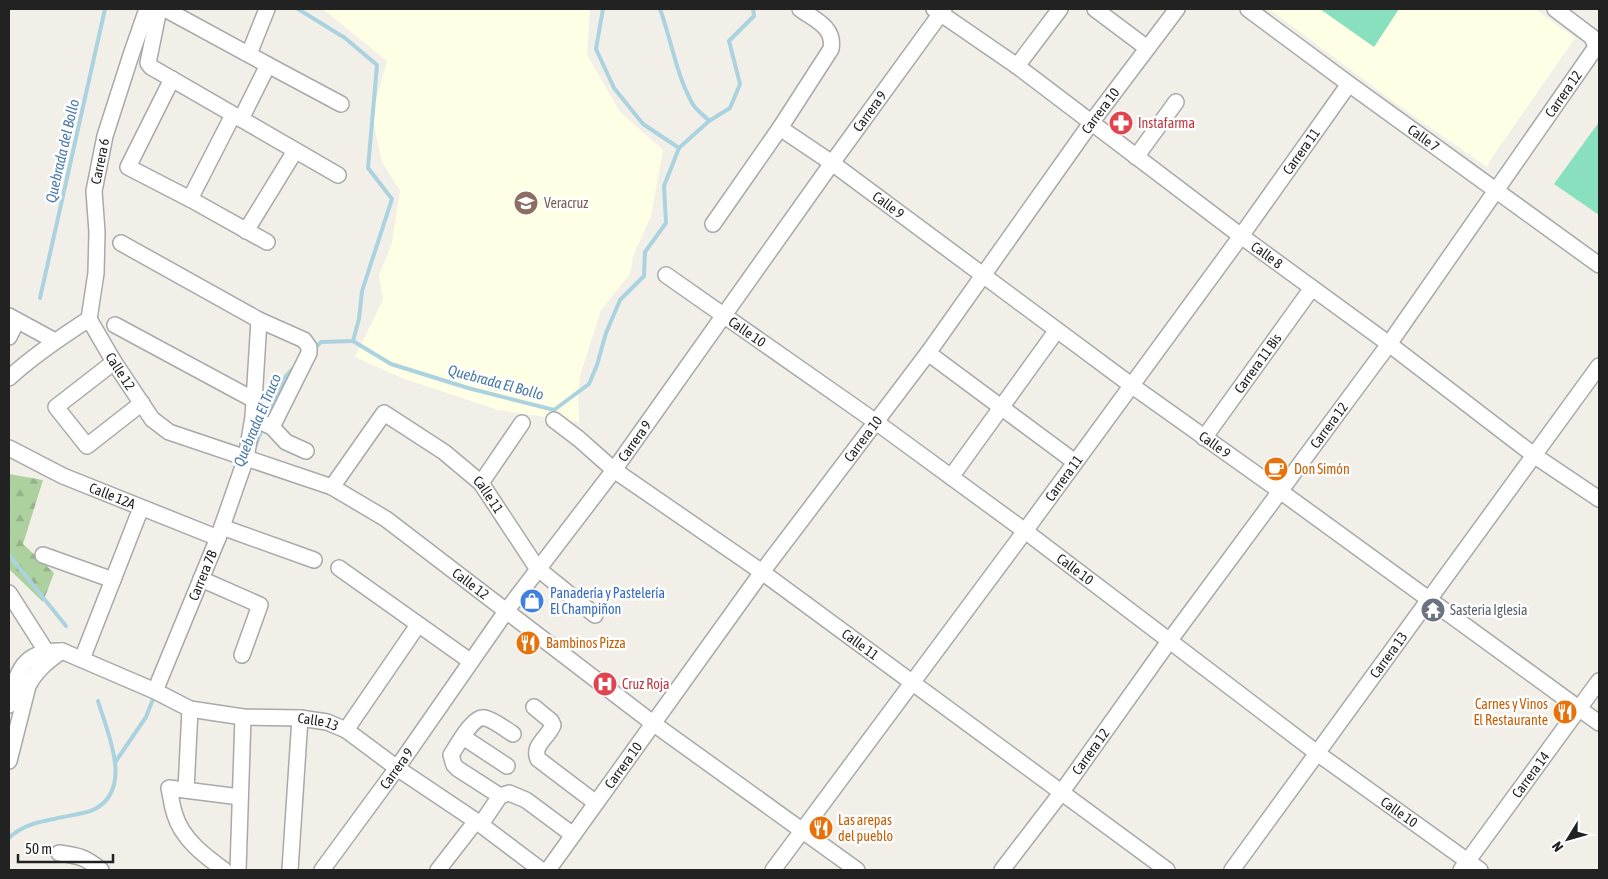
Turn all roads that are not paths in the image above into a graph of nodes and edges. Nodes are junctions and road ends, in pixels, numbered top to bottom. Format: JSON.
{"nodes":[{"id":1,"x":147,"y":9,"type":"edge"},
{"id":2,"x":159,"y":9,"type":"edge"},
{"id":3,"x":165,"y":9,"type":"edge"},
{"id":4,"x":267,"y":9,"type":"edge"},
{"id":5,"x":800,"y":9,"type":"edge"},
{"id":6,"x":1060,"y":9,"type":"edge"},
{"id":7,"x":1095,"y":9,"type":"edge"},
{"id":8,"x":1177,"y":9,"type":"edge"},
{"id":9,"x":1248,"y":9,"type":"edge"},
{"id":10,"x":1555,"y":9,"type":"edge"},
{"id":11,"x":940,"y":10,"type":"edge"},
{"id":12,"x":1147,"y":48,"type":"junction"},
{"id":13,"x":249,"y":54,"type":"junction"},
{"id":14,"x":268,"y":65,"type":"junction"},
{"id":15,"x":1017,"y":66,"type":"junction"},
{"id":16,"x":172,"y":79,"type":"junction"},
{"id":17,"x":1349,"y":84,"type":"junction"},
{"id":18,"x":1176,"y":102,"type":"dead end"},
{"id":19,"x":341,"y":104,"type":"dead end"},
{"id":20,"x":237,"y":117,"type":"junction"},
{"id":21,"x":1091,"y":123,"type":"junction"},
{"id":22,"x":780,"y":128,"type":"junction"},
{"id":23,"x":295,"y":151,"type":"junction"},
{"id":24,"x":1136,"y":157,"type":"junction"},
{"id":25,"x":832,"y":163,"type":"junction"},
{"id":26,"x":338,"y":175,"type":"dead end"},
{"id":27,"x":1495,"y":189,"type":"junction"},
{"id":28,"x":190,"y":199,"type":"junction"},
{"id":29,"x":713,"y":224,"type":"dead end"},
{"id":30,"x":246,"y":231,"type":"junction"},
{"id":31,"x":1241,"y":236,"type":"junction"},
{"id":32,"x":267,"y":242,"type":"dead end"},
{"id":33,"x":121,"y":243,"type":"dead end"},
{"id":34,"x":1599,"y":264,"type":"edge"},
{"id":35,"x":666,"y":275,"type":"dead end"},
{"id":36,"x":984,"y":277,"type":"junction"},
{"id":37,"x":1312,"y":288,"type":"junction"},
{"id":38,"x":723,"y":315,"type":"junction"},
{"id":39,"x":13,"y":319,"type":"edge"},
{"id":40,"x":89,"y":319,"type":"junction"},
{"id":41,"x":259,"y":320,"type":"junction"},
{"id":42,"x":115,"y":325,"type":"dead end"},
{"id":43,"x":1057,"y":330,"type":"junction"},
{"id":44,"x":9,"y":337,"type":"edge"},
{"id":45,"x":55,"y":341,"type":"junction"},
{"id":46,"x":1389,"y":344,"type":"junction"},
{"id":47,"x":928,"y":353,"type":"junction"},
{"id":48,"x":114,"y":362,"type":"junction"},
{"id":49,"x":1599,"y":367,"type":"edge"},
{"id":50,"x":9,"y":378,"type":"edge"},
{"id":51,"x":1131,"y":385,"type":"junction"},
{"id":52,"x":254,"y":400,"type":"junction"},
{"id":53,"x":142,"y":403,"type":"junction"},
{"id":54,"x":1001,"y":406,"type":"junction"},
{"id":55,"x":253,"y":417,"type":"junction"},
{"id":56,"x":554,"y":420,"type":"dead end"},
{"id":57,"x":876,"y":422,"type":"junction"},
{"id":58,"x":522,"y":423,"type":"dead end"},
{"id":59,"x":272,"y":427,"type":"junction"},
{"id":60,"x":1204,"y":438,"type":"junction"},
{"id":61,"x":9,"y":448,"type":"edge"},
{"id":62,"x":306,"y":451,"type":"dead end"},
{"id":63,"x":1535,"y":456,"type":"junction"},
{"id":64,"x":246,"y":458,"type":"junction"},
{"id":65,"x":1075,"y":462,"type":"junction"},
{"id":66,"x":614,"y":470,"type":"junction"},
{"id":67,"x":951,"y":477,"type":"junction"},
{"id":68,"x":481,"y":483,"type":"junction"},
{"id":69,"x":332,"y":487,"type":"junction"},
{"id":70,"x":1280,"y":491,"type":"junction"},
{"id":71,"x":1599,"y":499,"type":"edge"},
{"id":72,"x":141,"y":508,"type":"junction"},
{"id":73,"x":220,"y":532,"type":"junction"},
{"id":74,"x":1024,"y":532,"type":"junction"},
{"id":75,"x":43,"y":555,"type":"dead end"},
{"id":76,"x":314,"y":560,"type":"dead end"},
{"id":77,"x":339,"y":568,"type":"dead end"},
{"id":78,"x":537,"y":568,"type":"junction"},
{"id":79,"x":762,"y":572,"type":"junction"},
{"id":80,"x":201,"y":579,"type":"junction"},
{"id":81,"x":113,"y":580,"type":"junction"},
{"id":82,"x":9,"y":593,"type":"edge"},
{"id":83,"x":1430,"y":599,"type":"junction"},
{"id":84,"x":507,"y":610,"type":"junction"},
{"id":85,"x":595,"y":615,"type":"dead end"},
{"id":86,"x":418,"y":625,"type":"junction"},
{"id":87,"x":1170,"y":640,"type":"junction"},
{"id":88,"x":46,"y":651,"type":"junction"},
{"id":89,"x":62,"y":651,"type":"junction"},
{"id":90,"x":242,"y":655,"type":"dead end"},
{"id":91,"x":82,"y":659,"type":"junction"},
{"id":92,"x":470,"y":661,"type":"junction"},
{"id":93,"x":1599,"y":681,"type":"edge"},
{"id":94,"x":913,"y":683,"type":"junction"},
{"id":95,"x":156,"y":691,"type":"junction"},
{"id":96,"x":9,"y":705,"type":"edge"},
{"id":97,"x":534,"y":707,"type":"dead end"},
{"id":98,"x":190,"y":709,"type":"junction"},
{"id":99,"x":1579,"y":709,"type":"junction"},
{"id":100,"x":244,"y":717,"type":"junction"},
{"id":101,"x":300,"y":718,"type":"junction"},
{"id":102,"x":1599,"y":723,"type":"edge"},
{"id":103,"x":654,"y":724,"type":"junction"},
{"id":104,"x":346,"y":730,"type":"junction"},
{"id":105,"x":513,"y":734,"type":"dead end"},
{"id":106,"x":463,"y":737,"type":"junction"},
{"id":107,"x":1317,"y":753,"type":"junction"},
{"id":108,"x":9,"y":761,"type":"edge"},
{"id":109,"x":507,"y":766,"type":"dead end"},
{"id":110,"x":397,"y":768,"type":"junction"},
{"id":111,"x":186,"y":790,"type":"junction"},
{"id":112,"x":1061,"y":793,"type":"junction"},
{"id":113,"x":240,"y":796,"type":"junction"},
{"id":114,"x":500,"y":796,"type":"junction"},
{"id":115,"x":596,"y":803,"type":"junction"},
{"id":116,"x":479,"y":822,"type":"junction"},
{"id":117,"x":802,"y":830,"type":"junction"},
{"id":118,"x":573,"y":835,"type":"junction"},
{"id":119,"x":200,"y":852,"type":"junction"},
{"id":120,"x":59,"y":853,"type":"dead end"},
{"id":121,"x":1464,"y":866,"type":"edge"},
{"id":122,"x":101,"y":870,"type":"edge"},
{"id":123,"x":200,"y":870,"type":"edge"},
{"id":124,"x":224,"y":870,"type":"edge"},
{"id":125,"x":238,"y":870,"type":"edge"},
{"id":126,"x":290,"y":870,"type":"edge"},
{"id":127,"x":322,"y":870,"type":"edge"},
{"id":128,"x":438,"y":870,"type":"edge"},
{"id":129,"x":541,"y":870,"type":"edge"},
{"id":130,"x":548,"y":870,"type":"edge"},
{"id":131,"x":773,"y":870,"type":"edge"},
{"id":132,"x":857,"y":870,"type":"edge"},
{"id":133,"x":1002,"y":870,"type":"edge"},
{"id":134,"x":1167,"y":870,"type":"edge"},
{"id":135,"x":1232,"y":870,"type":"edge"},
{"id":136,"x":1480,"y":870,"type":"edge"}],
"edges":[{"from":1,"to":40,"type":"street","name":"Carrera 6"},
{"from":2,"to":16,"type":"street"},
{"from":3,"to":13,"type":"street"},
{"from":4,"to":13,"type":"street"},
{"from":5,"to":22,"type":"street"},
{"from":6,"to":15,"type":"street"},
{"from":7,"to":12,"type":"street"},
{"from":8,"to":12,"type":"street","name":"Carrera 10"},
{"from":9,"to":17,"type":"street","name":"Calle 7"},
{"from":10,"to":27,"type":"street","name":"Carrera 12"},
{"from":11,"to":15,"type":"street","name":"Calle 8"},
{"from":11,"to":25,"type":"street","name":"Carrera 9"},
{"from":12,"to":21,"type":"street","name":"Carrera 10"},
{"from":13,"to":14,"type":"street"},
{"from":14,"to":19,"type":"street"},
{"from":14,"to":20,"type":"street"},
{"from":15,"to":21,"type":"street","name":"Calle 8"},
{"from":16,"to":20,"type":"street"},
{"from":16,"to":28,"type":"street"},
{"from":17,"to":27,"type":"street","name":"Calle 7"},
{"from":17,"to":31,"type":"street","name":"Carrera 11"},
{"from":18,"to":24,"type":"street"},
{"from":20,"to":23,"type":"street"},
{"from":20,"to":28,"type":"street"},
{"from":21,"to":24,"type":"street","name":"Calle 8"},
{"from":21,"to":36,"type":"street","name":"Carrera 10"},
{"from":22,"to":25,"type":"street","name":"Calle 9"},
{"from":22,"to":29,"type":"street"},
{"from":23,"to":26,"type":"street"},
{"from":23,"to":30,"type":"street"},
{"from":24,"to":31,"type":"street","name":"Calle 8"},
{"from":25,"to":36,"type":"street","name":"Calle 9"},
{"from":25,"to":38,"type":"street","name":"Carrera 9"},
{"from":27,"to":34,"type":"street","name":"Calle 7"},
{"from":27,"to":46,"type":"street","name":"Carrera 12"},
{"from":28,"to":30,"type":"street"},
{"from":30,"to":32,"type":"street"},
{"from":31,"to":37,"type":"street","name":"Calle 8"},
{"from":31,"to":51,"type":"street","name":"Carrera 11"},
{"from":33,"to":41,"type":"street"},
{"from":35,"to":38,"type":"street","name":"Calle 10"},
{"from":36,"to":43,"type":"street","name":"Calle 9"},
{"from":36,"to":47,"type":"street","name":"Carrera 10"},
{"from":37,"to":46,"type":"street","name":"Calle 8"},
{"from":37,"to":60,"type":"street","name":"Carrera 11 Bis"},
{"from":38,"to":57,"type":"street","name":"Calle 10"},
{"from":38,"to":66,"type":"street","name":"Carrera 9"},
{"from":39,"to":44,"type":"street"},
{"from":39,"to":45,"type":"street"},
{"from":40,"to":45,"type":"street"},
{"from":40,"to":48,"type":"street","name":"Calle 12"},
{"from":41,"to":52,"type":"street","name":"Carrera 7B"},
{"from":41,"to":59,"type":"street"},
{"from":42,"to":52,"type":"street"},
{"from":43,"to":51,"type":"street","name":"Calle 9"},
{"from":43,"to":54,"type":"street"},
{"from":45,"to":50,"type":"street"},
{"from":46,"to":63,"type":"street","name":"Calle 8"},
{"from":46,"to":70,"type":"street","name":"Carrera 12"},
{"from":47,"to":54,"type":"street"},
{"from":47,"to":57,"type":"street","name":"Carrera 10"},
{"from":48,"to":53,"type":"street","name":"Calle 12"},
{"from":48,"to":53,"type":"street"},
{"from":49,"to":63,"type":"street","name":"Carrera 13"},
{"from":51,"to":60,"type":"street","name":"Calle 9"},
{"from":51,"to":65,"type":"street","name":"Carrera 11"},
{"from":52,"to":55,"type":"street","name":"Carrera 7B"},
{"from":53,"to":64,"type":"street","name":"Calle 12"},
{"from":54,"to":65,"type":"street"},
{"from":54,"to":67,"type":"street"},
{"from":55,"to":59,"type":"street"},
{"from":55,"to":64,"type":"street","name":"Carrera 7B"},
{"from":56,"to":66,"type":"street","name":"Calle 11"},
{"from":57,"to":67,"type":"street","name":"Calle 10"},
{"from":57,"to":79,"type":"street","name":"Carrera 10"},
{"from":58,"to":68,"type":"street"},
{"from":59,"to":62,"type":"street"},
{"from":60,"to":70,"type":"street","name":"Calle 9"},
{"from":61,"to":72,"type":"street","name":"Calle 12A"},
{"from":63,"to":71,"type":"street","name":"Calle 8"},
{"from":63,"to":83,"type":"street","name":"Carrera 13"},
{"from":64,"to":69,"type":"street","name":"Calle 12"},
{"from":64,"to":73,"type":"street","name":"Carrera 7B"},
{"from":65,"to":74,"type":"street","name":"Carrera 11"},
{"from":66,"to":78,"type":"street","name":"Carrera 9"},
{"from":66,"to":79,"type":"street","name":"Calle 11"},
{"from":67,"to":74,"type":"street","name":"Calle 10"},
{"from":68,"to":69,"type":"street","name":"Calle 11"},
{"from":68,"to":78,"type":"street","name":"Calle 11"},
{"from":69,"to":84,"type":"street","name":"Calle 12"},
{"from":70,"to":83,"type":"street","name":"Calle 9"},
{"from":70,"to":87,"type":"street","name":"Carrera 12"},
{"from":72,"to":73,"type":"street","name":"Calle 12A"},
{"from":72,"to":81,"type":"street"},
{"from":73,"to":76,"type":"street","name":"Calle 12A"},
{"from":73,"to":80,"type":"street","name":"Carrera 7B"},
{"from":74,"to":87,"type":"street","name":"Calle 10"},
{"from":74,"to":94,"type":"street","name":"Carrera 11"},
{"from":75,"to":81,"type":"street"},
{"from":77,"to":86,"type":"street"},
{"from":78,"to":84,"type":"street","name":"Carrera 9"},
{"from":78,"to":85,"type":"street","name":"Calle 11"},
{"from":79,"to":94,"type":"street","name":"Calle 11"},
{"from":79,"to":103,"type":"street","name":"Carrera 10"},
{"from":80,"to":90,"type":"street"},
{"from":80,"to":95,"type":"street","name":"Carrera 7B"},
{"from":81,"to":91,"type":"street"},
{"from":82,"to":88,"type":"street"},
{"from":83,"to":99,"type":"street","name":"Calle 9"},
{"from":83,"to":107,"type":"street","name":"Carrera 13"},
{"from":84,"to":92,"type":"street","name":"Carrera 9"},
{"from":84,"to":103,"type":"street","name":"Calle 12"},
{"from":86,"to":92,"type":"street"},
{"from":86,"to":104,"type":"street"},
{"from":87,"to":107,"type":"street","name":"Calle 10"},
{"from":87,"to":112,"type":"street","name":"Carrera 12"},
{"from":88,"to":89,"type":"street"},
{"from":88,"to":96,"type":"street"},
{"from":89,"to":91,"type":"street","name":"Calle 13"},
{"from":89,"to":108,"type":"street"},
{"from":91,"to":95,"type":"street","name":"Calle 13"},
{"from":92,"to":110,"type":"street","name":"Carrera 9"},
{"from":93,"to":99,"type":"street","name":"Carrera 14"},
{"from":94,"to":112,"type":"street","name":"Calle 11"},
{"from":94,"to":117,"type":"street","name":"Carrera 11"},
{"from":95,"to":98,"type":"street","name":"Calle 13"},
{"from":97,"to":115,"type":"street"},
{"from":98,"to":100,"type":"street","name":"Calle 13"},
{"from":98,"to":111,"type":"street"},
{"from":99,"to":102,"type":"street","name":"Calle 9"},
{"from":99,"to":121,"type":"street","name":"Carrera 14"},
{"from":100,"to":101,"type":"street","name":"Calle 13"},
{"from":100,"to":113,"type":"street"},
{"from":101,"to":104,"type":"street","name":"Calle 13"},
{"from":101,"to":126,"type":"street"},
{"from":103,"to":115,"type":"street","name":"Carrera 10"},
{"from":103,"to":117,"type":"street","name":"Calle 12"},
{"from":104,"to":110,"type":"street","name":"Calle 13"},
{"from":105,"to":106,"type":"street"},
{"from":106,"to":109,"type":"street"},
{"from":106,"to":114,"type":"street"},
{"from":107,"to":121,"type":"street","name":"Calle 10"},
{"from":107,"to":135,"type":"street","name":"Carrera 13"},
{"from":110,"to":116,"type":"street","name":"Calle 13"},
{"from":110,"to":127,"type":"street","name":"Carrera 9"},
{"from":111,"to":113,"type":"street"},
{"from":111,"to":119,"type":"street"},
{"from":112,"to":133,"type":"street","name":"Carrera 12"},
{"from":112,"to":134,"type":"street","name":"Calle 11"},
{"from":113,"to":125,"type":"street"},
{"from":114,"to":116,"type":"street"},
{"from":114,"to":118,"type":"street"},
{"from":115,"to":118,"type":"street","name":"Carrera 10"},
{"from":116,"to":128,"type":"street"},
{"from":116,"to":129,"type":"street","name":"Calle 13"},
{"from":117,"to":131,"type":"street","name":"Carrera 11"},
{"from":117,"to":132,"type":"street","name":"Calle 12"},
{"from":118,"to":130,"type":"street","name":"Carrera 10"},
{"from":119,"to":123,"type":"street"},
{"from":119,"to":124,"type":"street"},
{"from":120,"to":122,"type":"street"},
{"from":121,"to":136,"type":"street","name":"Calle 10"}]}
